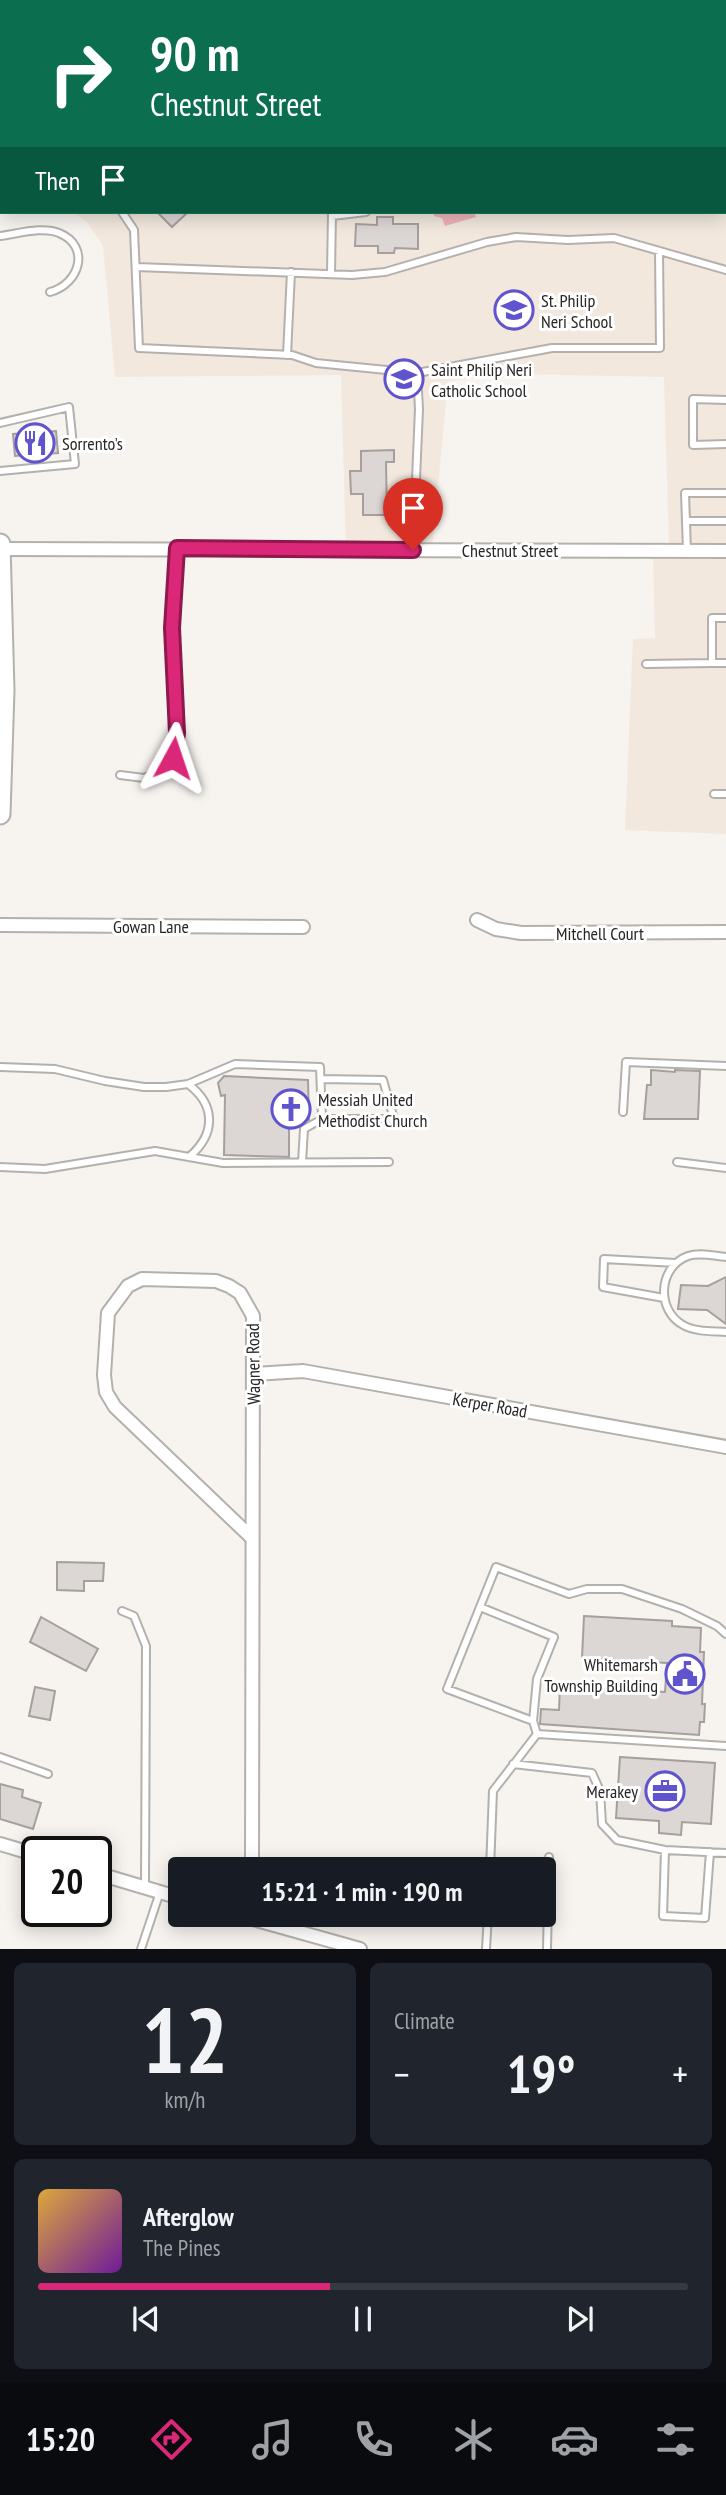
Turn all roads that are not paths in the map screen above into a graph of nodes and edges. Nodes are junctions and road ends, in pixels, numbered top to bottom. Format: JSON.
{"nodes":[{"id":1,"x":123,"y":214,"type":"edge"},
{"id":2,"x":332,"y":214,"type":"edge"},
{"id":3,"x":0,"y":236,"type":"edge"},
{"id":4,"x":659,"y":251,"type":"junction"},
{"id":5,"x":137,"y":267,"type":"junction"},
{"id":6,"x":726,"y":270,"type":"edge"},
{"id":7,"x":291,"y":272,"type":"junction"},
{"id":8,"x":331,"y":274,"type":"junction"},
{"id":9,"x":50,"y":292,"type":"dead end"},
{"id":10,"x":287,"y":355,"type":"junction"},
{"id":11,"x":417,"y":373,"type":"junction"},
{"id":12,"x":726,"y":400,"type":"edge"},
{"id":13,"x":0,"y":423,"type":"edge"},
{"id":14,"x":726,"y":444,"type":"edge"},
{"id":15,"x":0,"y":471,"type":"edge"},
{"id":16,"x":726,"y":494,"type":"edge"},
{"id":17,"x":686,"y":521,"type":"junction"},
{"id":18,"x":726,"y":521,"type":"edge"},
{"id":19,"x":0,"y":546,"type":"edge"},
{"id":20,"x":177,"y":548,"type":"junction"},
{"id":21,"x":413,"y":550,"type":"junction"},
{"id":22,"x":687,"y":551,"type":"junction"},
{"id":23,"x":726,"y":551,"type":"edge"},
{"id":24,"x":726,"y":618,"type":"edge"},
{"id":25,"x":712,"y":663,"type":"junction"},
{"id":26,"x":726,"y":663,"type":"edge"},
{"id":27,"x":646,"y":664,"type":"dead end"},
{"id":28,"x":2,"y":691,"type":"edge"},
{"id":29,"x":120,"y":775,"type":"dead end"},
{"id":30,"x":714,"y":794,"type":"dead end"},
{"id":31,"x":726,"y":794,"type":"edge"},
{"id":32,"x":0,"y":814,"type":"edge"},
{"id":33,"x":477,"y":920,"type":"dead end"},
{"id":34,"x":0,"y":925,"type":"edge"},
{"id":35,"x":303,"y":927,"type":"dead end"},
{"id":36,"x":726,"y":932,"type":"edge"},
{"id":37,"x":726,"y":1066,"type":"edge"},
{"id":38,"x":0,"y":1068,"type":"edge"},
{"id":39,"x":321,"y":1079,"type":"junction"},
{"id":40,"x":188,"y":1084,"type":"junction"},
{"id":41,"x":623,"y":1112,"type":"dead end"},
{"id":42,"x":322,"y":1119,"type":"junction"},
{"id":43,"x":189,"y":1157,"type":"junction"},
{"id":44,"x":389,"y":1161,"type":"dead end"},
{"id":45,"x":302,"y":1162,"type":"junction"},
{"id":46,"x":677,"y":1162,"type":"dead end"},
{"id":47,"x":0,"y":1167,"type":"edge"},
{"id":48,"x":726,"y":1168,"type":"edge"},
{"id":49,"x":726,"y":1257,"type":"edge"},
{"id":50,"x":676,"y":1263,"type":"junction"},
{"id":51,"x":664,"y":1298,"type":"junction"},
{"id":52,"x":726,"y":1332,"type":"edge"},
{"id":53,"x":254,"y":1374,"type":"junction"},
{"id":54,"x":726,"y":1447,"type":"edge"},
{"id":55,"x":252,"y":1538,"type":"junction"},
{"id":56,"x":480,"y":1607,"type":"junction"},
{"id":57,"x":122,"y":1611,"type":"dead end"},
{"id":58,"x":726,"y":1634,"type":"edge"},
{"id":59,"x":533,"y":1721,"type":"junction"},
{"id":60,"x":537,"y":1734,"type":"junction"},
{"id":61,"x":726,"y":1745,"type":"edge"},
{"id":62,"x":0,"y":1757,"type":"edge"},
{"id":63,"x":513,"y":1764,"type":"junction"},
{"id":64,"x":48,"y":1774,"type":"dead end"},
{"id":65,"x":0,"y":1844,"type":"edge"},
{"id":66,"x":21,"y":1850,"type":"edge"},
{"id":67,"x":665,"y":1850,"type":"junction"},
{"id":68,"x":710,"y":1852,"type":"junction"},
{"id":69,"x":726,"y":1853,"type":"edge"},
{"id":70,"x":251,"y":1857,"type":"edge"},
{"id":71,"x":490,"y":1857,"type":"edge"},
{"id":72,"x":112,"y":1878,"type":"edge"},
{"id":73,"x":145,"y":1887,"type":"junction"},
{"id":74,"x":160,"y":1892,"type":"junction"},
{"id":75,"x":168,"y":1894,"type":"edge"},
{"id":76,"x":280,"y":1927,"type":"edge"},
{"id":77,"x":487,"y":1927,"type":"edge"},
{"id":78,"x":547,"y":1927,"type":"edge"},
{"id":79,"x":141,"y":1949,"type":"edge"},
{"id":80,"x":360,"y":1949,"type":"edge"},
{"id":81,"x":486,"y":1949,"type":"edge"},
{"id":82,"x":547,"y":1949,"type":"edge"}],
"edges":[{"from":1,"to":5,"type":"lane"},
{"from":2,"to":8,"type":"lane"},
{"from":3,"to":9,"type":"lane"},
{"from":4,"to":6,"type":"lane"},
{"from":4,"to":8,"type":"lane"},
{"from":4,"to":11,"type":"lane"},
{"from":5,"to":7,"type":"lane"},
{"from":5,"to":10,"type":"lane"},
{"from":7,"to":8,"type":"lane"},
{"from":7,"to":10,"type":"lane"},
{"from":10,"to":11,"type":"lane"},
{"from":11,"to":21,"type":"lane"},
{"from":12,"to":14,"type":"lane"},
{"from":13,"to":15,"type":"lane"},
{"from":16,"to":17,"type":"lane"},
{"from":17,"to":18,"type":"lane"},
{"from":17,"to":22,"type":"lane"},
{"from":19,"to":20,"type":"street","name":"Chestnut Street"},
{"from":19,"to":28,"type":"main road"},
{"from":20,"to":21,"type":"street","name":"Chestnut Street"},
{"from":20,"to":29,"type":"lane"},
{"from":21,"to":22,"type":"street","name":"Chestnut Street"},
{"from":22,"to":23,"type":"street","name":"Chestnut Street"},
{"from":24,"to":25,"type":"lane"},
{"from":25,"to":26,"type":"lane"},
{"from":25,"to":27,"type":"lane"},
{"from":28,"to":32,"type":"main road"},
{"from":30,"to":31,"type":"lane"},
{"from":33,"to":36,"type":"street","name":"Mitchell Court"},
{"from":34,"to":35,"type":"street","name":"Gowan Lane"},
{"from":37,"to":41,"type":"lane"},
{"from":38,"to":40,"type":"lane"},
{"from":39,"to":40,"type":"lane"},
{"from":39,"to":42,"type":"lane"},
{"from":39,"to":42,"type":"lane"},
{"from":40,"to":43,"type":"lane"},
{"from":42,"to":45,"type":"lane"},
{"from":43,"to":45,"type":"lane"},
{"from":43,"to":47,"type":"lane"},
{"from":44,"to":45,"type":"lane"},
{"from":46,"to":48,"type":"lane"},
{"from":49,"to":50,"type":"lane"},
{"from":50,"to":51,"type":"lane"},
{"from":50,"to":51,"type":"lane"},
{"from":51,"to":52,"type":"lane"},
{"from":53,"to":54,"type":"street","name":"Kerper Road"},
{"from":53,"to":55,"type":"street","name":"Wagner Road"},
{"from":53,"to":55,"type":"street","name":"Wagner Road"},
{"from":55,"to":70,"type":"street","name":"Wagner Road"},
{"from":56,"to":58,"type":"lane"},
{"from":56,"to":59,"type":"lane"},
{"from":56,"to":59,"type":"lane"},
{"from":57,"to":73,"type":"lane"},
{"from":59,"to":60,"type":"lane"},
{"from":60,"to":61,"type":"lane"},
{"from":60,"to":63,"type":"lane"},
{"from":62,"to":64,"type":"lane"},
{"from":63,"to":67,"type":"lane"},
{"from":63,"to":71,"type":"lane"},
{"from":65,"to":66,"type":"street"},
{"from":67,"to":68,"type":"lane"},
{"from":67,"to":68,"type":"lane"},
{"from":68,"to":69,"type":"lane"},
{"from":72,"to":73,"type":"street"},
{"from":73,"to":74,"type":"street"},
{"from":74,"to":75,"type":"street"},
{"from":74,"to":79,"type":"lane"},
{"from":76,"to":80,"type":"street"},
{"from":77,"to":81,"type":"lane"},
{"from":78,"to":82,"type":"lane"}]}
